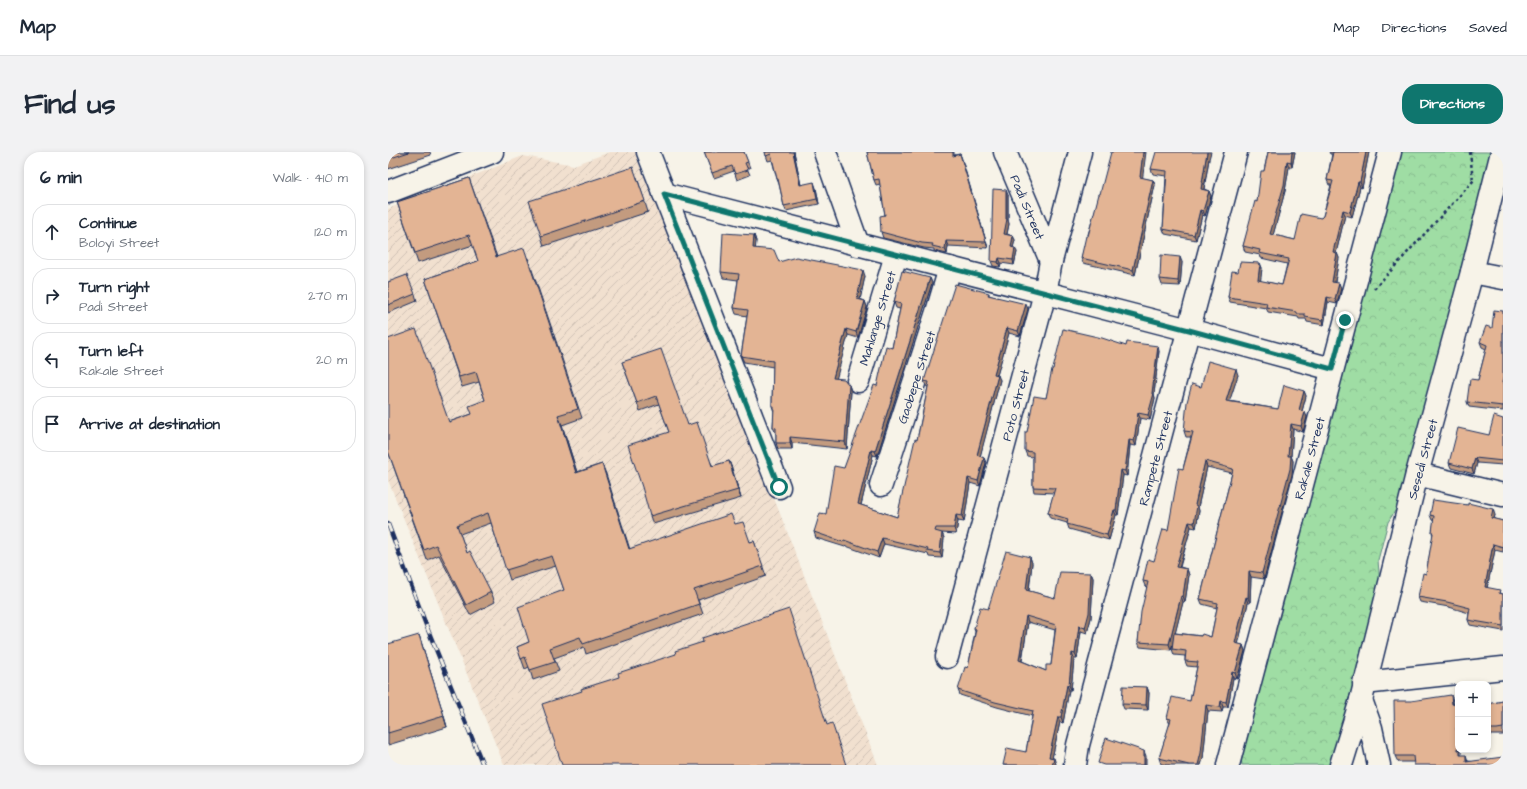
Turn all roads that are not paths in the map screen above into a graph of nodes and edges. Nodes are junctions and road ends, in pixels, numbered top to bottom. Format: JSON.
{"nodes":[{"id":1,"x":492,"y":152,"type":"edge"},
{"id":2,"x":648,"y":152,"type":"edge"},
{"id":3,"x":825,"y":152,"type":"edge"},
{"id":4,"x":1005,"y":152,"type":"edge"},
{"id":5,"x":1080,"y":152,"type":"edge"},
{"id":6,"x":1236,"y":152,"type":"edge"},
{"id":7,"x":1390,"y":152,"type":"edge"},
{"id":8,"x":1502,"y":152,"type":"edge"},
{"id":9,"x":388,"y":192,"type":"edge"},
{"id":10,"x":664,"y":194,"type":"junction"},
{"id":11,"x":858,"y":246,"type":"junction"},
{"id":12,"x":896,"y":255,"type":"junction"},
{"id":13,"x":1051,"y":261,"type":"junction"},
{"id":14,"x":950,"y":268,"type":"junction"},
{"id":15,"x":1472,"y":272,"type":"junction"},
{"id":16,"x":1503,"y":278,"type":"edge"},
{"id":17,"x":1045,"y":293,"type":"junction"},
{"id":18,"x":1189,"y":330,"type":"junction"},
{"id":19,"x":1332,"y":369,"type":"junction"},
{"id":20,"x":858,"y":381,"type":"dead end"},
{"id":21,"x":1417,"y":474,"type":"junction"},
{"id":22,"x":881,"y":485,"type":"dead end"},
{"id":23,"x":779,"y":487,"type":"dead end"},
{"id":24,"x":1503,"y":495,"type":"edge"},
{"id":25,"x":947,"y":657,"type":"dead end"},
{"id":26,"x":1503,"y":668,"type":"edge"},
{"id":27,"x":1363,"y":691,"type":"junction"},
{"id":28,"x":1075,"y":765,"type":"edge"},
{"id":29,"x":1228,"y":765,"type":"edge"},
{"id":30,"x":1341,"y":765,"type":"edge"},
{"id":31,"x":1379,"y":765,"type":"edge"}],
"edges":[{"from":1,"to":9,"type":"street"},
{"from":2,"to":10,"type":"street"},
{"from":3,"to":11,"type":"street"},
{"from":4,"to":13,"type":"street","name":"Padi Street"},
{"from":5,"to":13,"type":"street","name":"Poto Street"},
{"from":6,"to":18,"type":"street","name":"Rampete Street"},
{"from":7,"to":19,"type":"street","name":"Rakale Street"},
{"from":8,"to":15,"type":"street","name":"Sesedi Street"},
{"from":10,"to":11,"type":"street"},
{"from":10,"to":23,"type":"street"},
{"from":11,"to":12,"type":"street"},
{"from":12,"to":14,"type":"street"},
{"from":12,"to":20,"type":"street","name":"Mahlange Street"},
{"from":13,"to":17,"type":"street","name":"Poto Street"},
{"from":14,"to":17,"type":"street"},
{"from":14,"to":22,"type":"street","name":"Gaobepe Street"},
{"from":15,"to":16,"type":"street"},
{"from":15,"to":21,"type":"street","name":"Sesedi Street"},
{"from":17,"to":18,"type":"street"},
{"from":17,"to":25,"type":"street","name":"Poto Street"},
{"from":18,"to":19,"type":"street"},
{"from":18,"to":28,"type":"street","name":"Rampete Street"},
{"from":19,"to":29,"type":"street","name":"Rakale Street"},
{"from":21,"to":24,"type":"street"},
{"from":21,"to":27,"type":"street","name":"Sesedi Street"},
{"from":26,"to":27,"type":"street"},
{"from":27,"to":30,"type":"street","name":"Sesedi Street"},
{"from":27,"to":31,"type":"street"}]}
